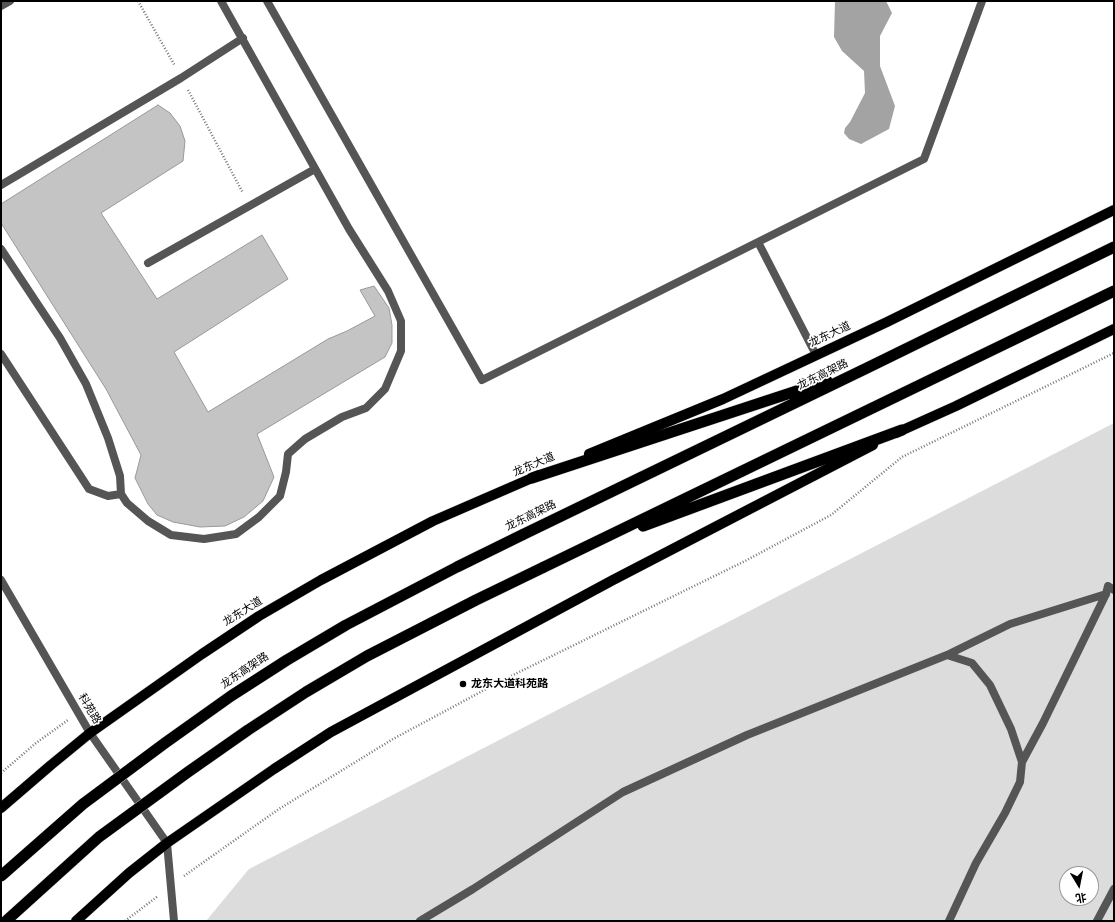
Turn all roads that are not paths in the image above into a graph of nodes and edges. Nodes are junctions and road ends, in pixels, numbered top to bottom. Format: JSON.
{"nodes":[{"id":1,"x":10,"y":1,"type":"edge"},
{"id":2,"x":221,"y":1,"type":"edge"},
{"id":3,"x":267,"y":1,"type":"edge"},
{"id":4,"x":982,"y":1,"type":"edge"},
{"id":5,"x":1,"y":6,"type":"edge"},
{"id":6,"x":243,"y":38,"type":"junction"},
{"id":7,"x":316,"y":169,"type":"junction"},
{"id":8,"x":1,"y":185,"type":"edge"},
{"id":9,"x":1114,"y":210,"type":"edge"},
{"id":10,"x":758,"y":242,"type":"junction"},
{"id":11,"x":1114,"y":247,"type":"edge"},
{"id":12,"x":1,"y":249,"type":"edge"},
{"id":13,"x":148,"y":263,"type":"dead end"},
{"id":14,"x":1114,"y":291,"type":"edge"},
{"id":15,"x":1114,"y":329,"type":"edge"},
{"id":16,"x":1,"y":354,"type":"edge"},
{"id":17,"x":816,"y":355,"type":"junction"},
{"id":18,"x":869,"y":367,"type":"junction"},
{"id":19,"x":902,"y":430,"type":"junction"},
{"id":20,"x":532,"y":478,"type":"junction"},
{"id":21,"x":120,"y":494,"type":"junction"},
{"id":22,"x":580,"y":550,"type":"junction"},
{"id":23,"x":1,"y":580,"type":"edge"},
{"id":24,"x":1114,"y":590,"type":"edge"},
{"id":25,"x":1106,"y":594,"type":"junction"},
{"id":26,"x":947,"y":654,"type":"junction"},
{"id":27,"x":90,"y":733,"type":"junction"},
{"id":28,"x":1022,"y":762,"type":"junction"},
{"id":29,"x":1,"y":808,"type":"edge"},
{"id":30,"x":167,"y":843,"type":"junction"},
{"id":31,"x":1,"y":876,"type":"edge"},
{"id":32,"x":1114,"y":888,"type":"edge"},
{"id":33,"x":174,"y":920,"type":"edge"},
{"id":34,"x":6,"y":921,"type":"edge"},
{"id":35,"x":76,"y":921,"type":"edge"},
{"id":36,"x":420,"y":921,"type":"edge"},
{"id":37,"x":948,"y":921,"type":"edge"},
{"id":38,"x":1097,"y":921,"type":"edge"}],
"edges":[{"from":1,"to":5,"type":"street"},
{"from":2,"to":6,"type":"street"},
{"from":3,"to":10,"type":"street"},
{"from":4,"to":10,"type":"street"},
{"from":6,"to":7,"type":"street"},
{"from":6,"to":8,"type":"street"},
{"from":7,"to":13,"type":"street"},
{"from":7,"to":21,"type":"street"},
{"from":9,"to":17,"type":"main road","name":"龙东大道"},
{"from":10,"to":17,"type":"street"},
{"from":11,"to":18,"type":"highway","name":"龙东高架路"},
{"from":12,"to":21,"type":"street"},
{"from":14,"to":22,"type":"highway"},
{"from":15,"to":19,"type":"main road"},
{"from":16,"to":21,"type":"street"},
{"from":17,"to":20,"type":"main road","name":"龙东大道"},
{"from":18,"to":20,"type":"highway"},
{"from":18,"to":31,"type":"highway","name":"龙东高架路","bridge":true},
{"from":19,"to":22,"type":"highway"},
{"from":19,"to":30,"type":"main road"},
{"from":20,"to":27,"type":"main road","name":"龙东大道"},
{"from":22,"to":34,"type":"highway","bridge":true},
{"from":23,"to":27,"type":"street","name":"科苑路"},
{"from":24,"to":25,"type":"street"},
{"from":25,"to":26,"type":"street"},
{"from":25,"to":28,"type":"street"},
{"from":26,"to":28,"type":"street"},
{"from":26,"to":36,"type":"street"},
{"from":27,"to":29,"type":"main road","name":"龙东大道"},
{"from":27,"to":30,"type":"street","name":"科苑路"},
{"from":28,"to":37,"type":"street"},
{"from":30,"to":33,"type":"street"},
{"from":30,"to":35,"type":"main road"},
{"from":32,"to":38,"type":"street"}]}
